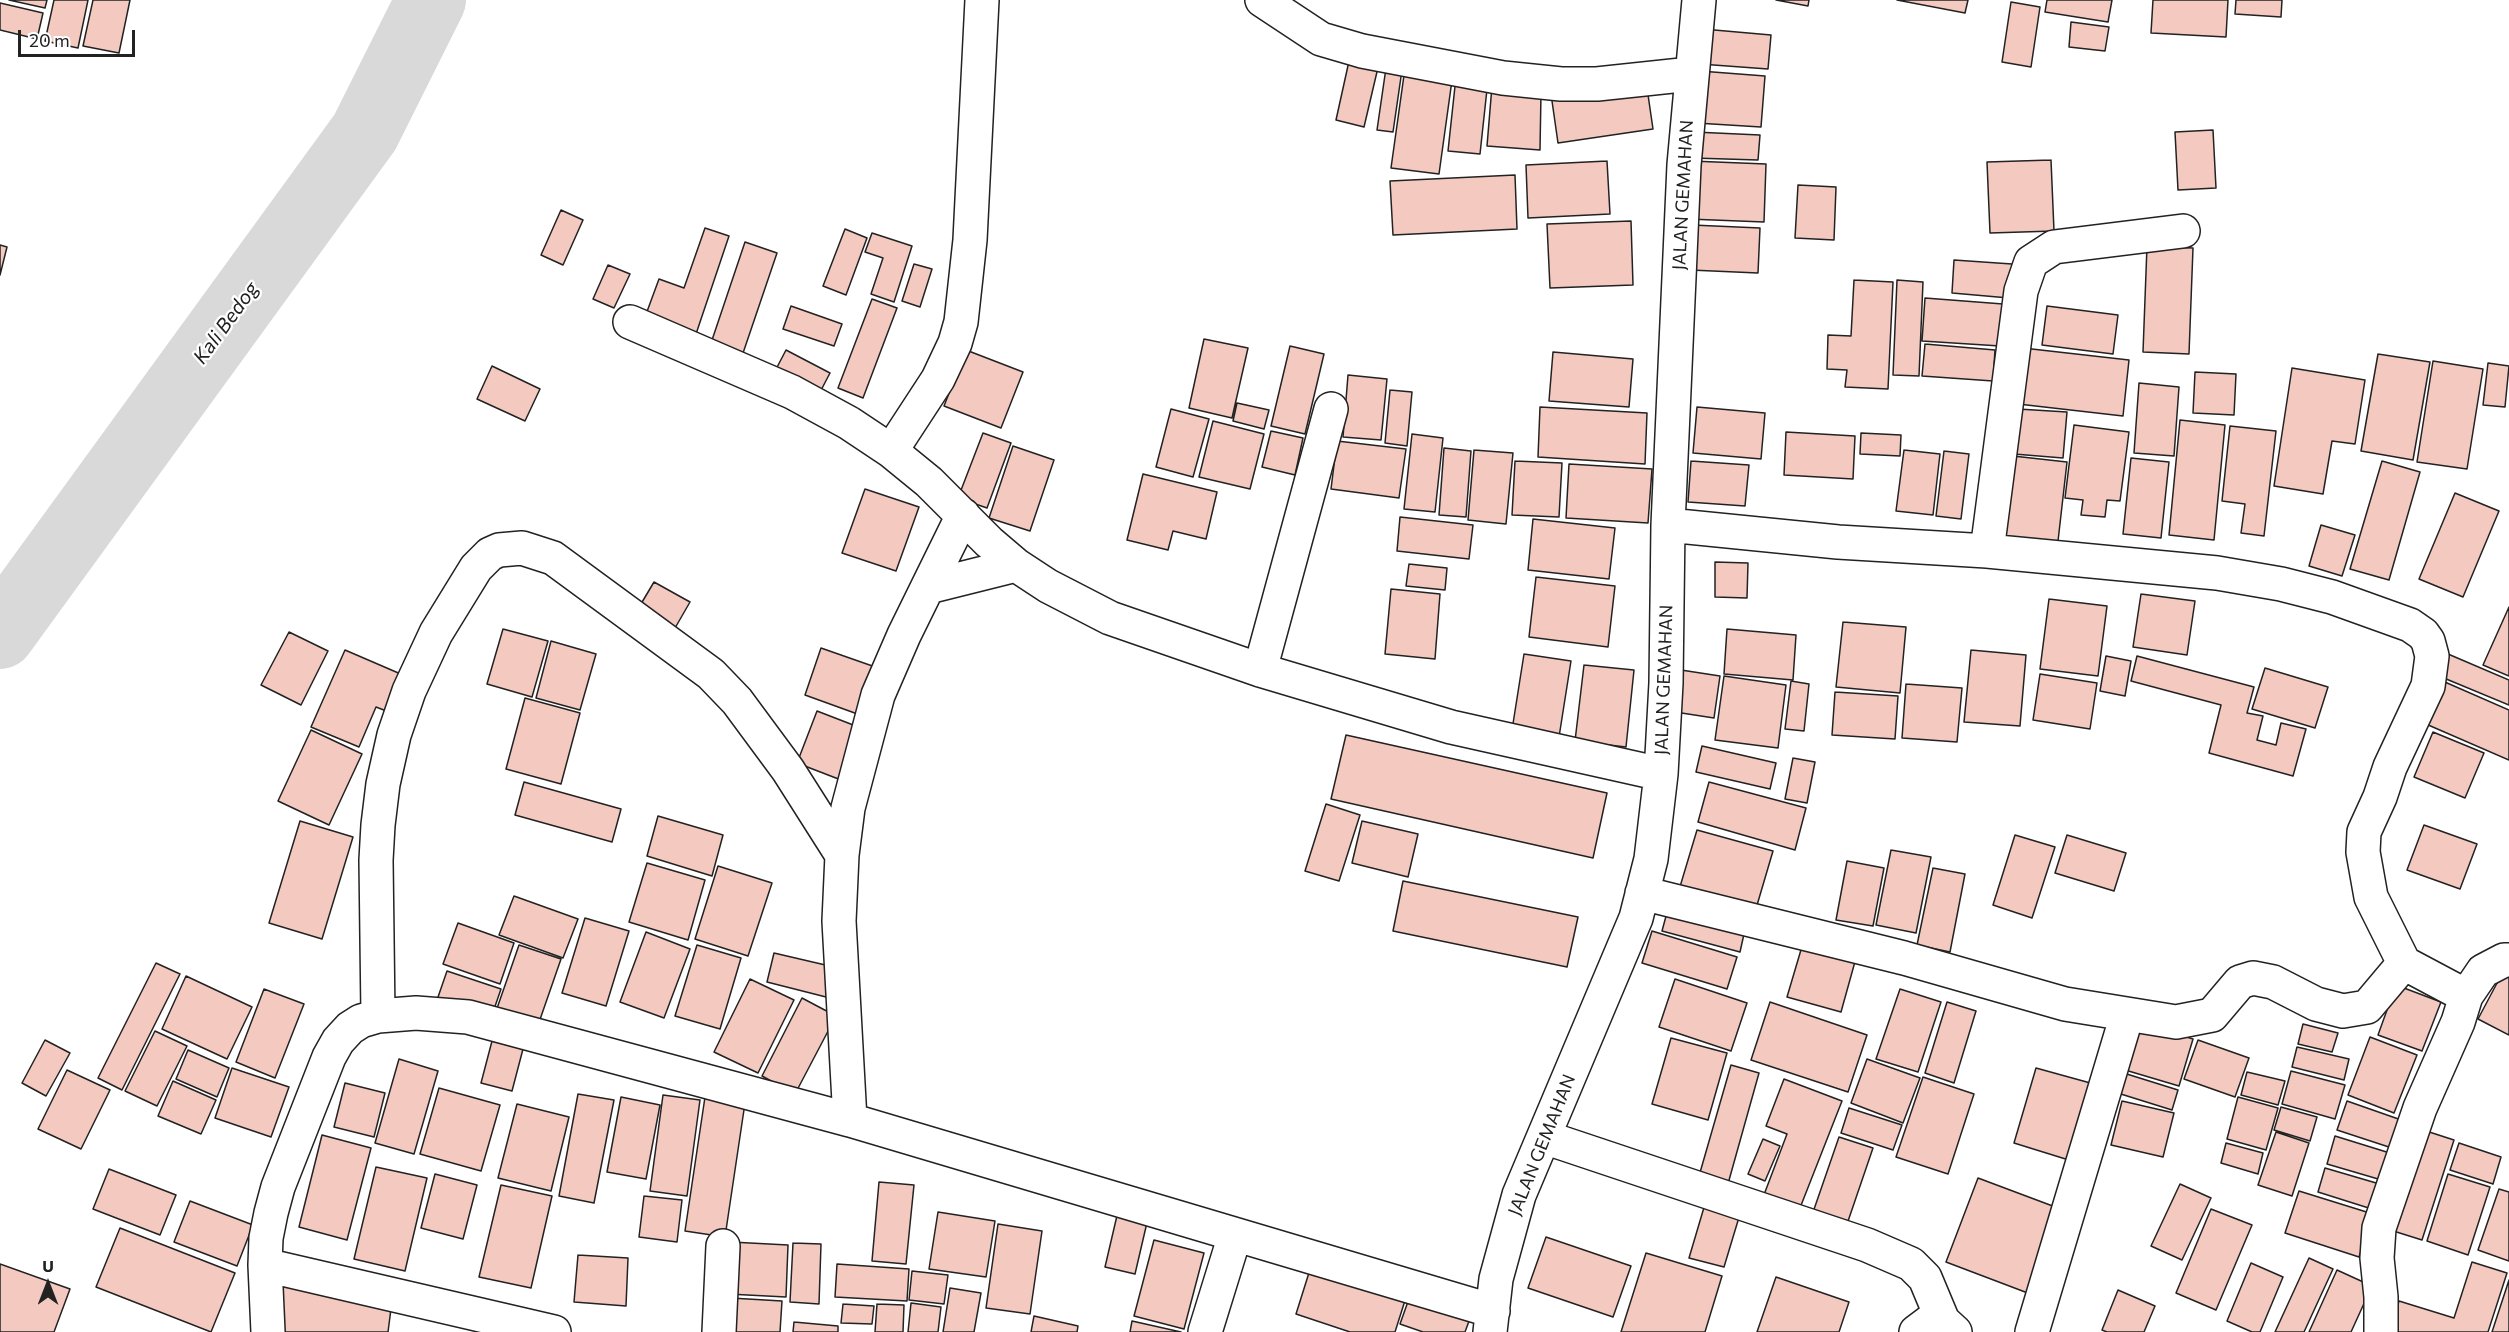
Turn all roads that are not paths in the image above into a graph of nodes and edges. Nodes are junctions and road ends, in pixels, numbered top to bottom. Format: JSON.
{"nodes":[{"id":1,"x":982,"y":0,"type":"edge"},
{"id":2,"x":1262,"y":0,"type":"edge"},
{"id":3,"x":1699,"y":0,"type":"edge"},
{"id":4,"x":1691,"y":74,"type":"junction"},
{"id":5,"x":2183,"y":231,"type":"dead end"},
{"id":6,"x":630,"y":322,"type":"dead end"},
{"id":7,"x":1331,"y":409,"type":"dead end"},
{"id":8,"x":891,"y":451,"type":"junction"},
{"id":9,"x":963,"y":515,"type":"junction"},
{"id":10,"x":1668,"y":525,"type":"junction"},
{"id":11,"x":1987,"y":551,"type":"junction"},
{"id":12,"x":1016,"y":565,"type":"junction"},
{"id":13,"x":928,"y":587,"type":"junction"},
{"id":14,"x":1260,"y":670,"type":"junction"},
{"id":15,"x":1661,"y":774,"type":"junction"},
{"id":16,"x":842,"y":855,"type":"junction"},
{"id":17,"x":1642,"y":893,"type":"junction"},
{"id":18,"x":2509,"y":960,"type":"edge"},
{"id":19,"x":2404,"y":963,"type":"junction"},
{"id":20,"x":2466,"y":996,"type":"junction"},
{"id":21,"x":2127,"y":1015,"type":"junction"},
{"id":22,"x":378,"y":1016,"type":"junction"},
{"id":23,"x":850,"y":1120,"type":"junction"},
{"id":24,"x":1544,"y":1137,"type":"junction"},
{"id":25,"x":1235,"y":1234,"type":"junction"},
{"id":26,"x":723,"y":1245,"type":"dead end"},
{"id":27,"x":265,"y":1265,"type":"junction"},
{"id":28,"x":1491,"y":1321,"type":"edge"},
{"id":29,"x":1937,"y":1326,"type":"edge"},
{"id":30,"x":268,"y":1332,"type":"edge"},
{"id":31,"x":554,"y":1332,"type":"edge"},
{"id":32,"x":718,"y":1332,"type":"edge"},
{"id":33,"x":1204,"y":1332,"type":"edge"},
{"id":34,"x":2032,"y":1332,"type":"edge"},
{"id":35,"x":2381,"y":1332,"type":"edge"}],
"edges":[{"from":1,"to":8,"type":"street"},
{"from":2,"to":4,"type":"street"},
{"from":3,"to":4,"type":"street","name":"JALAN GEMAHAN"},
{"from":4,"to":10,"type":"street","name":"JALAN GEMAHAN"},
{"from":5,"to":11,"type":"street"},
{"from":6,"to":8,"type":"street"},
{"from":7,"to":14,"type":"street"},
{"from":8,"to":9,"type":"street"},
{"from":9,"to":12,"type":"street"},
{"from":9,"to":13,"type":"street"},
{"from":10,"to":11,"type":"street"},
{"from":10,"to":15,"type":"street","name":"JALAN GEMAHAN"},
{"from":11,"to":19,"type":"street"},
{"from":12,"to":13,"type":"street"},
{"from":12,"to":14,"type":"street"},
{"from":13,"to":16,"type":"street"},
{"from":14,"to":15,"type":"street"},
{"from":15,"to":17,"type":"street","name":"JALAN GEMAHAN"},
{"from":16,"to":22,"type":"street"},
{"from":16,"to":23,"type":"street"},
{"from":17,"to":21,"type":"street"},
{"from":17,"to":24,"type":"street","name":"JALAN GEMAHAN"},
{"from":18,"to":20,"type":"street"},
{"from":19,"to":20,"type":"street"},
{"from":19,"to":21,"type":"street"},
{"from":20,"to":35,"type":"street"},
{"from":21,"to":34,"type":"street"},
{"from":22,"to":23,"type":"street"},
{"from":22,"to":27,"type":"street"},
{"from":23,"to":25,"type":"street"},
{"from":24,"to":28,"type":"street","name":"JALAN GEMAHAN"},
{"from":24,"to":29,"type":"street"},
{"from":25,"to":28,"type":"street"},
{"from":25,"to":33,"type":"street"},
{"from":26,"to":32,"type":"street"},
{"from":27,"to":30,"type":"street"},
{"from":27,"to":31,"type":"street"}]}
